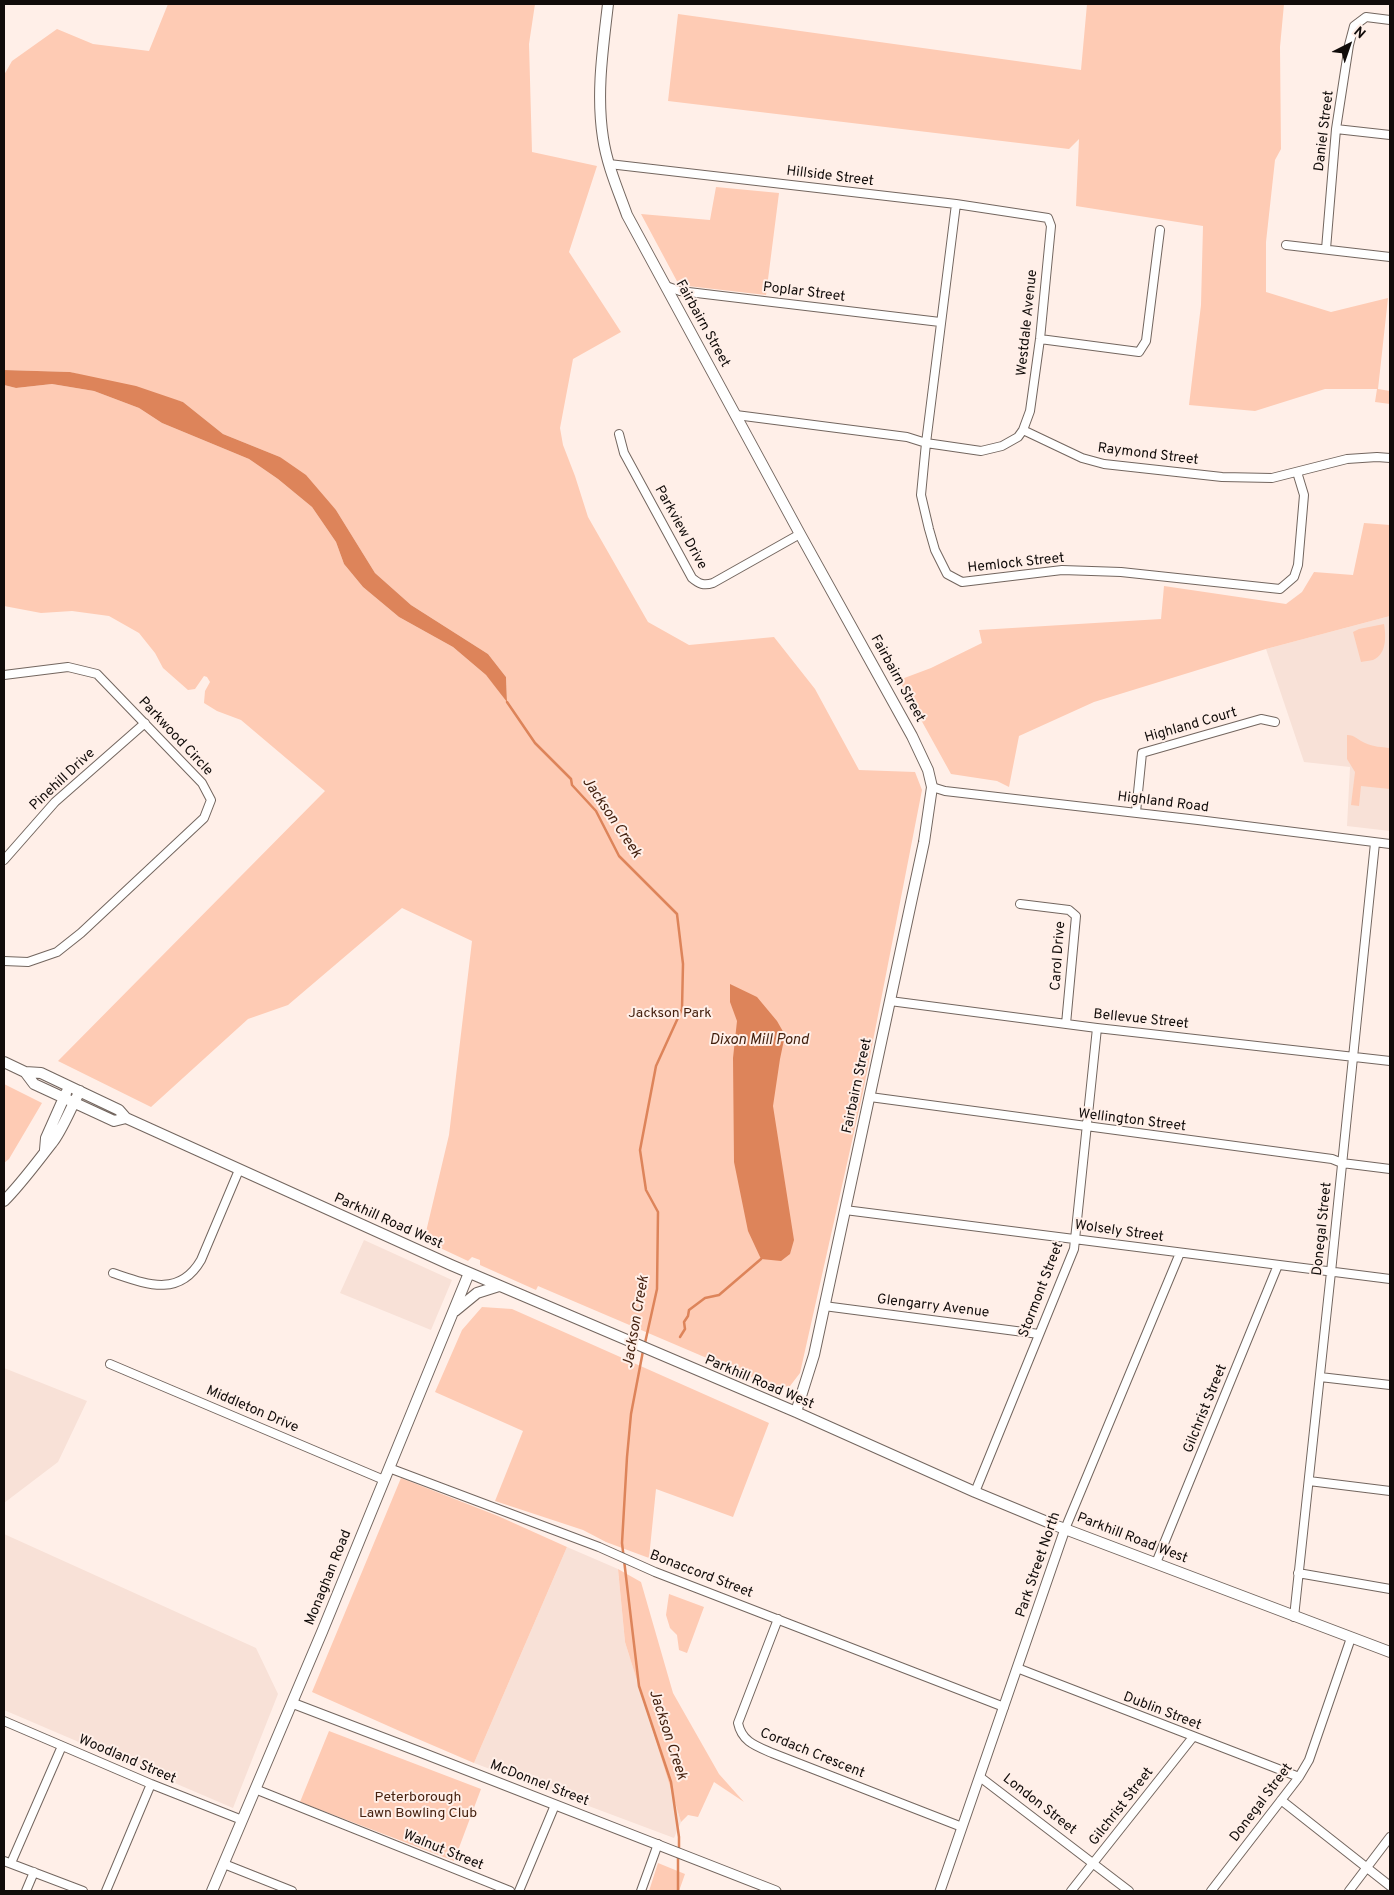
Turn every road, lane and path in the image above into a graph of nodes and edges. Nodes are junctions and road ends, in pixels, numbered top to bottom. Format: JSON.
{"nodes":[{"id":1,"x":608,"y":4,"type":"edge"},
{"id":2,"x":1390,"y":20,"type":"edge"},
{"id":3,"x":1336,"y":129,"type":"junction"},
{"id":4,"x":1390,"y":136,"type":"edge"},
{"id":5,"x":609,"y":164,"type":"junction"},
{"id":6,"x":956,"y":204,"type":"junction"},
{"id":7,"x":1048,"y":218,"type":"joint"},
{"id":8,"x":1160,"y":230,"type":"dead end"},
{"id":9,"x":1286,"y":245,"type":"dead end"},
{"id":10,"x":1326,"y":249,"type":"junction"},
{"id":11,"x":1390,"y":257,"type":"edge"},
{"id":12,"x":666,"y":286,"type":"junction"},
{"id":13,"x":940,"y":322,"type":"junction"},
{"id":14,"x":1040,"y":339,"type":"junction"},
{"id":15,"x":736,"y":415,"type":"junction"},
{"id":16,"x":1023,"y":430,"type":"junction"},
{"id":17,"x":619,"y":434,"type":"dead end"},
{"id":18,"x":926,"y":443,"type":"junction"},
{"id":19,"x":1390,"y":458,"type":"edge"},
{"id":20,"x":1298,"y":472,"type":"junction"},
{"id":21,"x":800,"y":534,"type":"junction"},
{"id":22,"x":4,"y":675,"type":"edge"},
{"id":23,"x":1275,"y":722,"type":"dead end"},
{"id":24,"x":145,"y":723,"type":"junction"},
{"id":25,"x":932,"y":787,"type":"junction"},
{"id":26,"x":1136,"y":812,"type":"junction"},
{"id":27,"x":1375,"y":843,"type":"junction"},
{"id":28,"x":1390,"y":844,"type":"edge"},
{"id":29,"x":4,"y":860,"type":"edge"},
{"id":30,"x":1020,"y":904,"type":"dead end"},
{"id":31,"x":4,"y":961,"type":"edge"},
{"id":32,"x":890,"y":1001,"type":"junction"},
{"id":33,"x":1066,"y":1024,"type":"junction"},
{"id":34,"x":1096,"y":1028,"type":"junction"},
{"id":35,"x":1352,"y":1058,"type":"junction"},
{"id":36,"x":1390,"y":1061,"type":"edge"},
{"id":37,"x":4,"y":1062,"type":"edge"},
{"id":38,"x":25,"y":1072,"type":"junction"},
{"id":39,"x":69,"y":1086,"type":"junction"},
{"id":40,"x":80,"y":1091,"type":"junction"},
{"id":41,"x":64,"y":1097,"type":"junction"},
{"id":42,"x":870,"y":1097,"type":"junction"},
{"id":43,"x":74,"y":1102,"type":"junction"},
{"id":44,"x":126,"y":1118,"type":"junction"},
{"id":45,"x":1086,"y":1127,"type":"junction"},
{"id":46,"x":45,"y":1150,"type":"junction"},
{"id":47,"x":1342,"y":1163,"type":"junction"},
{"id":48,"x":1390,"y":1169,"type":"edge"},
{"id":49,"x":240,"y":1170,"type":"junction"},
{"id":50,"x":4,"y":1201,"type":"edge"},
{"id":51,"x":845,"y":1210,"type":"junction"},
{"id":52,"x":1074,"y":1239,"type":"junction"},
{"id":53,"x":1180,"y":1253,"type":"junction"},
{"id":54,"x":1278,"y":1265,"type":"junction"},
{"id":55,"x":1331,"y":1272,"type":"junction"},
{"id":56,"x":113,"y":1273,"type":"dead end"},
{"id":57,"x":469,"y":1273,"type":"junction"},
{"id":58,"x":1390,"y":1279,"type":"edge"},
{"id":59,"x":499,"y":1286,"type":"junction"},
{"id":60,"x":824,"y":1306,"type":"junction"},
{"id":61,"x":452,"y":1314,"type":"junction"},
{"id":62,"x":1039,"y":1334,"type":"junction"},
{"id":63,"x":110,"y":1364,"type":"dead end"},
{"id":64,"x":1320,"y":1377,"type":"junction"},
{"id":65,"x":1390,"y":1385,"type":"edge"},
{"id":66,"x":796,"y":1412,"type":"junction"},
{"id":67,"x":389,"y":1468,"type":"junction"},
{"id":68,"x":384,"y":1480,"type":"junction"},
{"id":69,"x":1309,"y":1481,"type":"junction"},
{"id":70,"x":1390,"y":1491,"type":"edge"},
{"id":71,"x":975,"y":1492,"type":"junction"},
{"id":72,"x":1065,"y":1529,"type":"junction"},
{"id":73,"x":1156,"y":1563,"type":"junction"},
{"id":74,"x":1298,"y":1574,"type":"junction"},
{"id":75,"x":1390,"y":1589,"type":"edge"},
{"id":76,"x":1294,"y":1617,"type":"junction"},
{"id":77,"x":778,"y":1619,"type":"junction"},
{"id":78,"x":1351,"y":1638,"type":"junction"},
{"id":79,"x":1390,"y":1652,"type":"edge"},
{"id":80,"x":1017,"y":1668,"type":"junction"},
{"id":81,"x":292,"y":1703,"type":"junction"},
{"id":82,"x":1004,"y":1707,"type":"junction"},
{"id":83,"x":4,"y":1720,"type":"edge"},
{"id":84,"x":1193,"y":1737,"type":"junction"},
{"id":85,"x":62,"y":1746,"type":"junction"},
{"id":86,"x":980,"y":1777,"type":"junction"},
{"id":87,"x":1299,"y":1778,"type":"junction"},
{"id":88,"x":150,"y":1784,"type":"junction"},
{"id":89,"x":255,"y":1789,"type":"junction"},
{"id":90,"x":1281,"y":1800,"type":"junction"},
{"id":91,"x":555,"y":1805,"type":"junction"},
{"id":92,"x":242,"y":1820,"type":"junction"},
{"id":93,"x":962,"y":1827,"type":"junction"},
{"id":94,"x":1390,"y":1837,"type":"edge"},
{"id":95,"x":662,"y":1846,"type":"junction"},
{"id":96,"x":7,"y":1862,"type":"edge"},
{"id":97,"x":1093,"y":1863,"type":"junction"},
{"id":98,"x":224,"y":1864,"type":"junction"},
{"id":99,"x":1367,"y":1868,"type":"junction"},
{"id":100,"x":34,"y":1872,"type":"junction"},
{"id":101,"x":1390,"y":1886,"type":"edge"},
{"id":102,"x":26,"y":1891,"type":"edge"},
{"id":103,"x":83,"y":1891,"type":"edge"},
{"id":104,"x":106,"y":1891,"type":"edge"},
{"id":105,"x":212,"y":1891,"type":"edge"},
{"id":106,"x":292,"y":1891,"type":"edge"},
{"id":107,"x":510,"y":1891,"type":"edge"},
{"id":108,"x":519,"y":1891,"type":"edge"},
{"id":109,"x":641,"y":1891,"type":"edge"},
{"id":110,"x":776,"y":1891,"type":"edge"},
{"id":111,"x":940,"y":1891,"type":"edge"},
{"id":112,"x":1071,"y":1891,"type":"edge"},
{"id":113,"x":1129,"y":1891,"type":"edge"},
{"id":114,"x":1211,"y":1891,"type":"edge"},
{"id":115,"x":1348,"y":1891,"type":"edge"}],
"edges":[{"from":1,"to":5,"type":"main road","name":"Fairbairn Street"},
{"from":2,"to":3,"type":"street","name":"Daniel Street"},
{"from":3,"to":4,"type":"street"},
{"from":3,"to":10,"type":"street","name":"Daniel Street"},
{"from":5,"to":6,"type":"street","name":"Hillside Street"},
{"from":5,"to":12,"type":"main road","name":"Fairbairn Street"},
{"from":6,"to":7,"type":"street","name":"Hillside Street"},
{"from":6,"to":13,"type":"street","name":"Hemlock Street"},
{"from":7,"to":14,"type":"street","name":"Westdale Avenue"},
{"from":8,"to":14,"type":"street"},
{"from":9,"to":10,"type":"street"},
{"from":10,"to":11,"type":"street"},
{"from":12,"to":13,"type":"street","name":"Poplar Street"},
{"from":12,"to":15,"type":"main road","name":"Fairbairn Street"},
{"from":13,"to":18,"type":"street","name":"Hemlock Street"},
{"from":14,"to":16,"type":"street","name":"Westdale Avenue"},
{"from":15,"to":18,"type":"street"},
{"from":15,"to":21,"type":"main road","name":"Fairbairn Street"},
{"from":16,"to":18,"type":"street"},
{"from":16,"to":20,"type":"street","name":"Raymond Street"},
{"from":17,"to":21,"type":"street","name":"Parkview Drive"},
{"from":18,"to":20,"type":"street","name":"Hemlock Street"},
{"from":19,"to":20,"type":"street","name":"Raymond Street"},
{"from":21,"to":25,"type":"main road","name":"Fairbairn Street"},
{"from":22,"to":24,"type":"street","name":"Parkwood Circle"},
{"from":23,"to":26,"type":"street","name":"Highland Court"},
{"from":24,"to":29,"type":"street","name":"Pinehill Drive"},
{"from":24,"to":31,"type":"street","name":"Parkwood Circle"},
{"from":25,"to":26,"type":"street","name":"Highland Road"},
{"from":25,"to":32,"type":"main road","name":"Fairbairn Street"},
{"from":26,"to":27,"type":"street","name":"Highland Road"},
{"from":27,"to":28,"type":"street","name":"Highland Road"},
{"from":27,"to":35,"type":"street","name":"Donegal Street"},
{"from":30,"to":33,"type":"street","name":"Carol Drive"},
{"from":32,"to":33,"type":"street","name":"Bellevue Street"},
{"from":32,"to":42,"type":"main road","name":"Fairbairn Street"},
{"from":33,"to":34,"type":"street","name":"Bellevue Street"},
{"from":34,"to":35,"type":"street","name":"Bellevue Street"},
{"from":34,"to":45,"type":"street","name":"Stormont Street"},
{"from":35,"to":36,"type":"street","name":"Bellevue Street"},
{"from":35,"to":47,"type":"street","name":"Donegal Street"},
{"from":37,"to":38,"type":"main road","name":"Parkhill Road West"},
{"from":38,"to":39,"type":"main road","name":"Parkhill Road West"},
{"from":38,"to":41,"type":"main road","name":"Parkhill Road West"},
{"from":39,"to":40,"type":"main road","name":"Parkhill Road West"},
{"from":39,"to":41,"type":"main road"},
{"from":40,"to":43,"type":"main road"},
{"from":40,"to":44,"type":"main road","name":"Parkhill Road West"},
{"from":41,"to":43,"type":"main road","name":"Parkhill Road West"},
{"from":41,"to":46,"type":"main road"},
{"from":42,"to":45,"type":"street","name":"Wellington Street"},
{"from":42,"to":51,"type":"main road","name":"Fairbairn Street"},
{"from":43,"to":44,"type":"main road","name":"Parkhill Road West"},
{"from":43,"to":46,"type":"main road"},
{"from":44,"to":49,"type":"main road","name":"Parkhill Road West"},
{"from":45,"to":47,"type":"street","name":"Wellington Street"},
{"from":45,"to":52,"type":"street","name":"Stormont Street"},
{"from":46,"to":50,"type":"main road"},
{"from":47,"to":48,"type":"street","name":"Wellington Street"},
{"from":47,"to":55,"type":"street","name":"Donegal Street"},
{"from":49,"to":56,"type":"street"},
{"from":49,"to":57,"type":"main road","name":"Parkhill Road West"},
{"from":51,"to":52,"type":"street","name":"Wolsely Street"},
{"from":51,"to":60,"type":"main road","name":"Fairbairn Street"},
{"from":52,"to":53,"type":"street","name":"Wolsely Street"},
{"from":52,"to":62,"type":"street","name":"Stormont Street"},
{"from":53,"to":54,"type":"street","name":"Wolsely Street"},
{"from":53,"to":72,"type":"street","name":"Park Street North"},
{"from":54,"to":55,"type":"street","name":"Wolsely Street"},
{"from":54,"to":73,"type":"street","name":"Gilchrist Street"},
{"from":55,"to":58,"type":"street","name":"Wolsely Street"},
{"from":55,"to":64,"type":"street","name":"Donegal Street"},
{"from":57,"to":59,"type":"main road","name":"Parkhill Road West"},
{"from":57,"to":61,"type":"main road","name":"Monaghan Road"},
{"from":59,"to":61,"type":"main road"},
{"from":59,"to":66,"type":"main road","name":"Parkhill Road West"},
{"from":60,"to":62,"type":"street","name":"Glengarry Avenue"},
{"from":60,"to":66,"type":"main road","name":"Fairbairn Street"},
{"from":61,"to":67,"type":"main road","name":"Monaghan Road"},
{"from":62,"to":71,"type":"street","name":"Stormont Street"},
{"from":63,"to":68,"type":"street","name":"Middleton Drive"},
{"from":64,"to":65,"type":"street"},
{"from":64,"to":69,"type":"street","name":"Donegal Street"},
{"from":66,"to":71,"type":"main road","name":"Parkhill Road West"},
{"from":67,"to":68,"type":"main road","name":"Monaghan Road"},
{"from":67,"to":77,"type":"street","name":"Bonaccord Street"},
{"from":68,"to":81,"type":"main road","name":"Monaghan Road"},
{"from":69,"to":70,"type":"street"},
{"from":69,"to":74,"type":"street","name":"Donegal Street"},
{"from":71,"to":72,"type":"main road","name":"Parkhill Road West"},
{"from":72,"to":73,"type":"main road","name":"Parkhill Road West"},
{"from":72,"to":80,"type":"street","name":"Park Street North"},
{"from":73,"to":76,"type":"main road","name":"Parkhill Road West"},
{"from":74,"to":75,"type":"street"},
{"from":74,"to":76,"type":"street","name":"Donegal Street"},
{"from":76,"to":78,"type":"main road","name":"Parkhill Road West"},
{"from":77,"to":82,"type":"street","name":"Bonaccord Street"},
{"from":77,"to":93,"type":"street","name":"Cordach Crescent"},
{"from":78,"to":79,"type":"main road","name":"Parkhill Road West"},
{"from":78,"to":87,"type":"street","name":"Donegal Street"},
{"from":80,"to":82,"type":"street","name":"Park Street North"},
{"from":80,"to":84,"type":"street","name":"Dublin Street"},
{"from":81,"to":89,"type":"main road","name":"Monaghan Road"},
{"from":81,"to":91,"type":"street","name":"McDonnel Street"},
{"from":82,"to":86,"type":"street","name":"Park Street North"},
{"from":83,"to":85,"type":"street","name":"Woodland Street"},
{"from":84,"to":87,"type":"street","name":"Dublin Street"},
{"from":84,"to":97,"type":"street","name":"Gilchrist Street"},
{"from":85,"to":88,"type":"street","name":"Woodland Street"},
{"from":85,"to":96,"type":"street"},
{"from":86,"to":93,"type":"street","name":"Park Street North"},
{"from":86,"to":97,"type":"street","name":"London Street"},
{"from":87,"to":90,"type":"street","name":"Donegal Street"},
{"from":88,"to":92,"type":"street","name":"Woodland Street"},
{"from":88,"to":104,"type":"street"},
{"from":89,"to":92,"type":"main road","name":"Monaghan Road"},
{"from":89,"to":107,"type":"street","name":"Walnut Street"},
{"from":90,"to":99,"type":"street"},
{"from":90,"to":114,"type":"street","name":"Donegal Street"},
{"from":91,"to":95,"type":"street","name":"McDonnel Street"},
{"from":91,"to":108,"type":"street"},
{"from":92,"to":98,"type":"main road","name":"Monaghan Road"},
{"from":93,"to":111,"type":"street","name":"Park Street North"},
{"from":94,"to":99,"type":"street"},
{"from":95,"to":109,"type":"street"},
{"from":95,"to":110,"type":"street","name":"McDonnel Street"},
{"from":96,"to":100,"type":"street"},
{"from":97,"to":112,"type":"street","name":"Gilchrist Street"},
{"from":97,"to":113,"type":"street","name":"London Street"},
{"from":98,"to":105,"type":"main road","name":"Monaghan Road"},
{"from":98,"to":106,"type":"street"},
{"from":99,"to":101,"type":"street"},
{"from":99,"to":115,"type":"street"},
{"from":100,"to":102,"type":"street"},
{"from":100,"to":103,"type":"street"}]}
